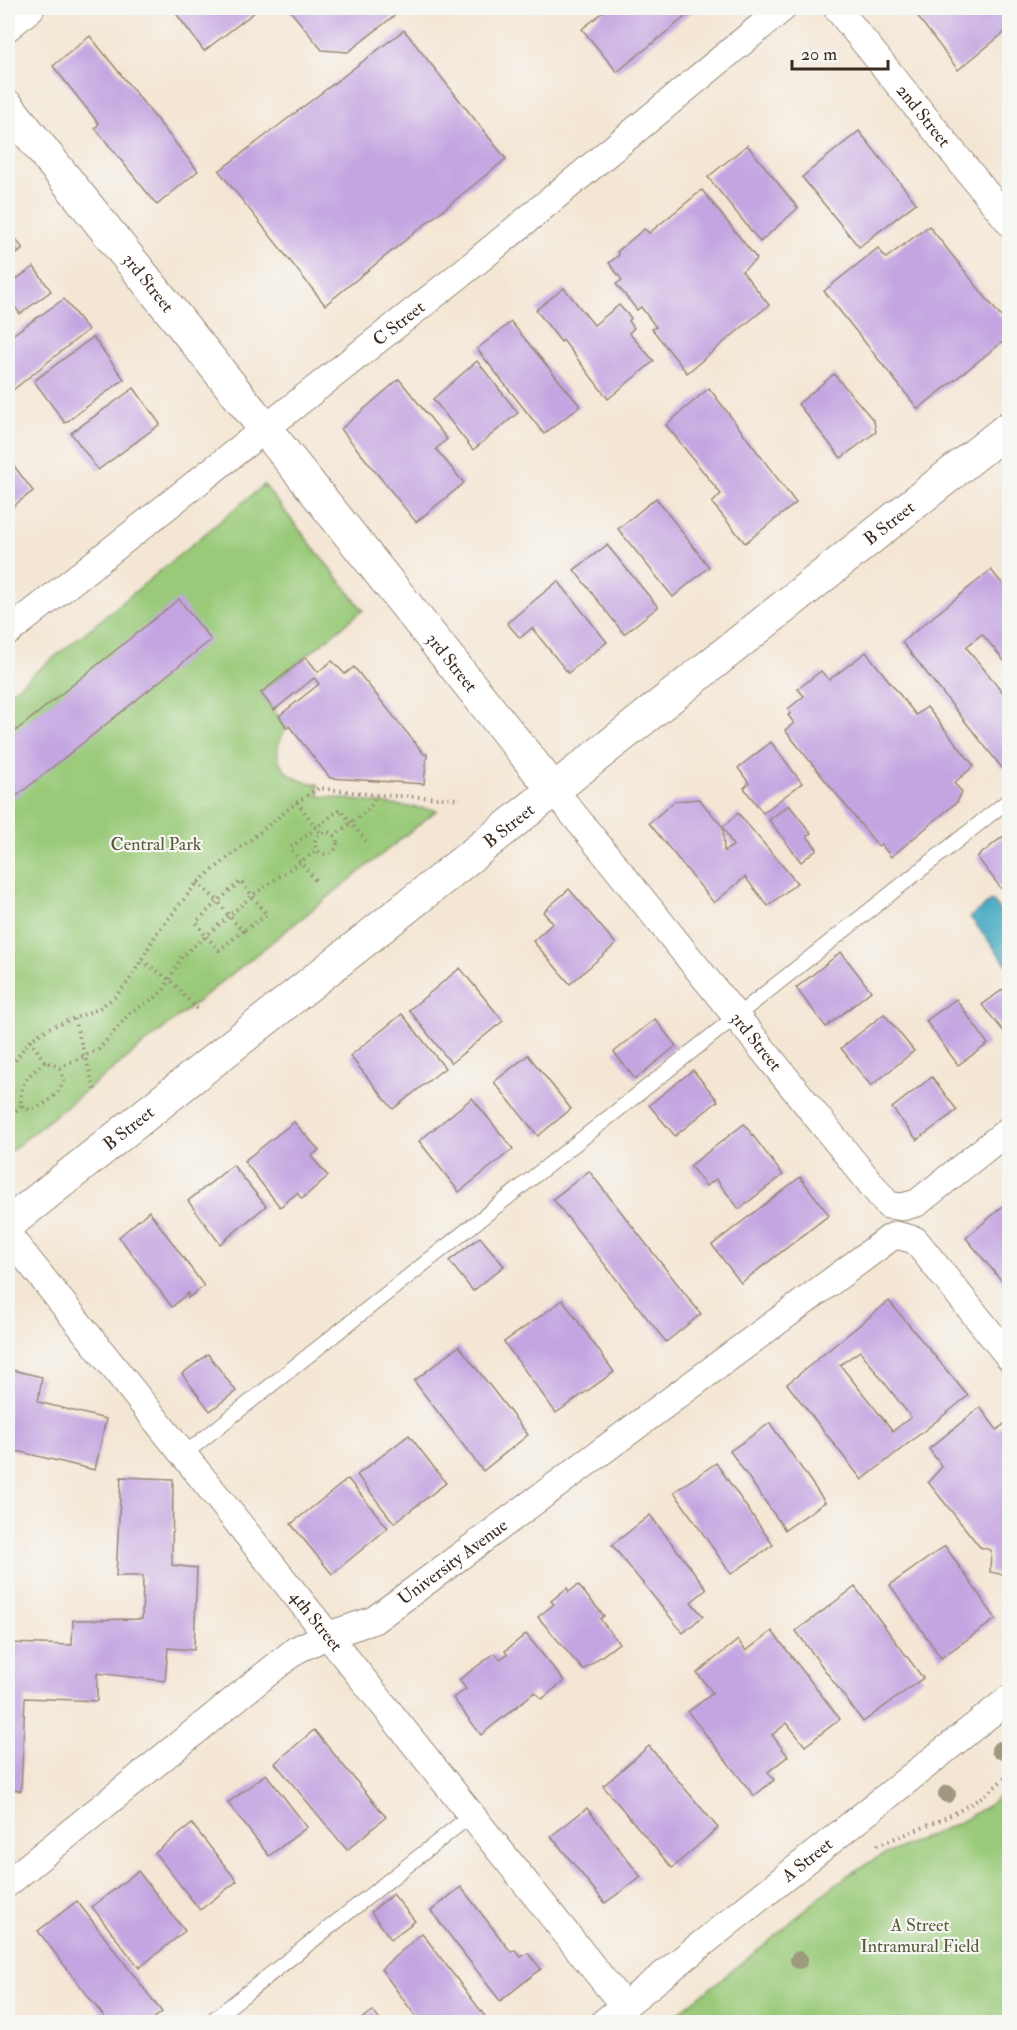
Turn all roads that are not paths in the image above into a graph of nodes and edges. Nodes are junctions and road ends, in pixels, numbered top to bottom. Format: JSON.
{"nodes":[{"id":1,"x":31,"y":8,"type":"edge"},
{"id":2,"x":783,"y":8,"type":"edge"},
{"id":3,"x":837,"y":8,"type":"edge"},
{"id":4,"x":8,"y":27,"type":"edge"},
{"id":5,"x":8,"y":107,"type":"edge"},
{"id":6,"x":1010,"y":223,"type":"edge"},
{"id":7,"x":1010,"y":427,"type":"edge"},
{"id":8,"x":265,"y":428,"type":"junction"},
{"id":9,"x":8,"y":632,"type":"edge"},
{"id":10,"x":553,"y":789,"type":"junction"},
{"id":11,"x":1010,"y":799,"type":"edge"},
{"id":12,"x":736,"y":1015,"type":"junction"},
{"id":13,"x":1010,"y":1129,"type":"edge"},
{"id":14,"x":8,"y":1224,"type":"edge"},
{"id":15,"x":8,"y":1235,"type":"edge"},
{"id":16,"x":1010,"y":1358,"type":"edge"},
{"id":17,"x":183,"y":1455,"type":"junction"},
{"id":18,"x":326,"y":1636,"type":"junction"},
{"id":19,"x":1010,"y":1698,"type":"edge"},
{"id":20,"x":470,"y":1816,"type":"junction"},
{"id":21,"x":8,"y":1883,"type":"edge"},
{"id":22,"x":614,"y":2014,"type":"edge"},
{"id":23,"x":210,"y":2022,"type":"edge"}],
"edges":[{"from":1,"to":4,"type":"street"},
{"from":2,"to":8,"type":"street","name":"C Street"},
{"from":3,"to":6,"type":"street","name":"2nd Street"},
{"from":5,"to":8,"type":"street","name":"3rd Street"},
{"from":7,"to":10,"type":"street","name":"B Street"},
{"from":8,"to":9,"type":"street","name":"C Street"},
{"from":8,"to":10,"type":"street","name":"3rd Street"},
{"from":10,"to":12,"type":"street","name":"3rd Street"},
{"from":10,"to":14,"type":"street","name":"B Street"},
{"from":11,"to":12,"type":"lane"},
{"from":12,"to":13,"type":"street","name":"3rd Street"},
{"from":12,"to":17,"type":"lane"},
{"from":15,"to":17,"type":"street","name":"4th Street"},
{"from":16,"to":18,"type":"street","name":"University Avenue"},
{"from":17,"to":18,"type":"street","name":"4th Street"},
{"from":18,"to":20,"type":"street","name":"4th Street"},
{"from":18,"to":21,"type":"street","name":"University Avenue"},
{"from":19,"to":22,"type":"street","name":"A Street"},
{"from":20,"to":22,"type":"street","name":"4th Street"},
{"from":20,"to":23,"type":"lane"}]}
